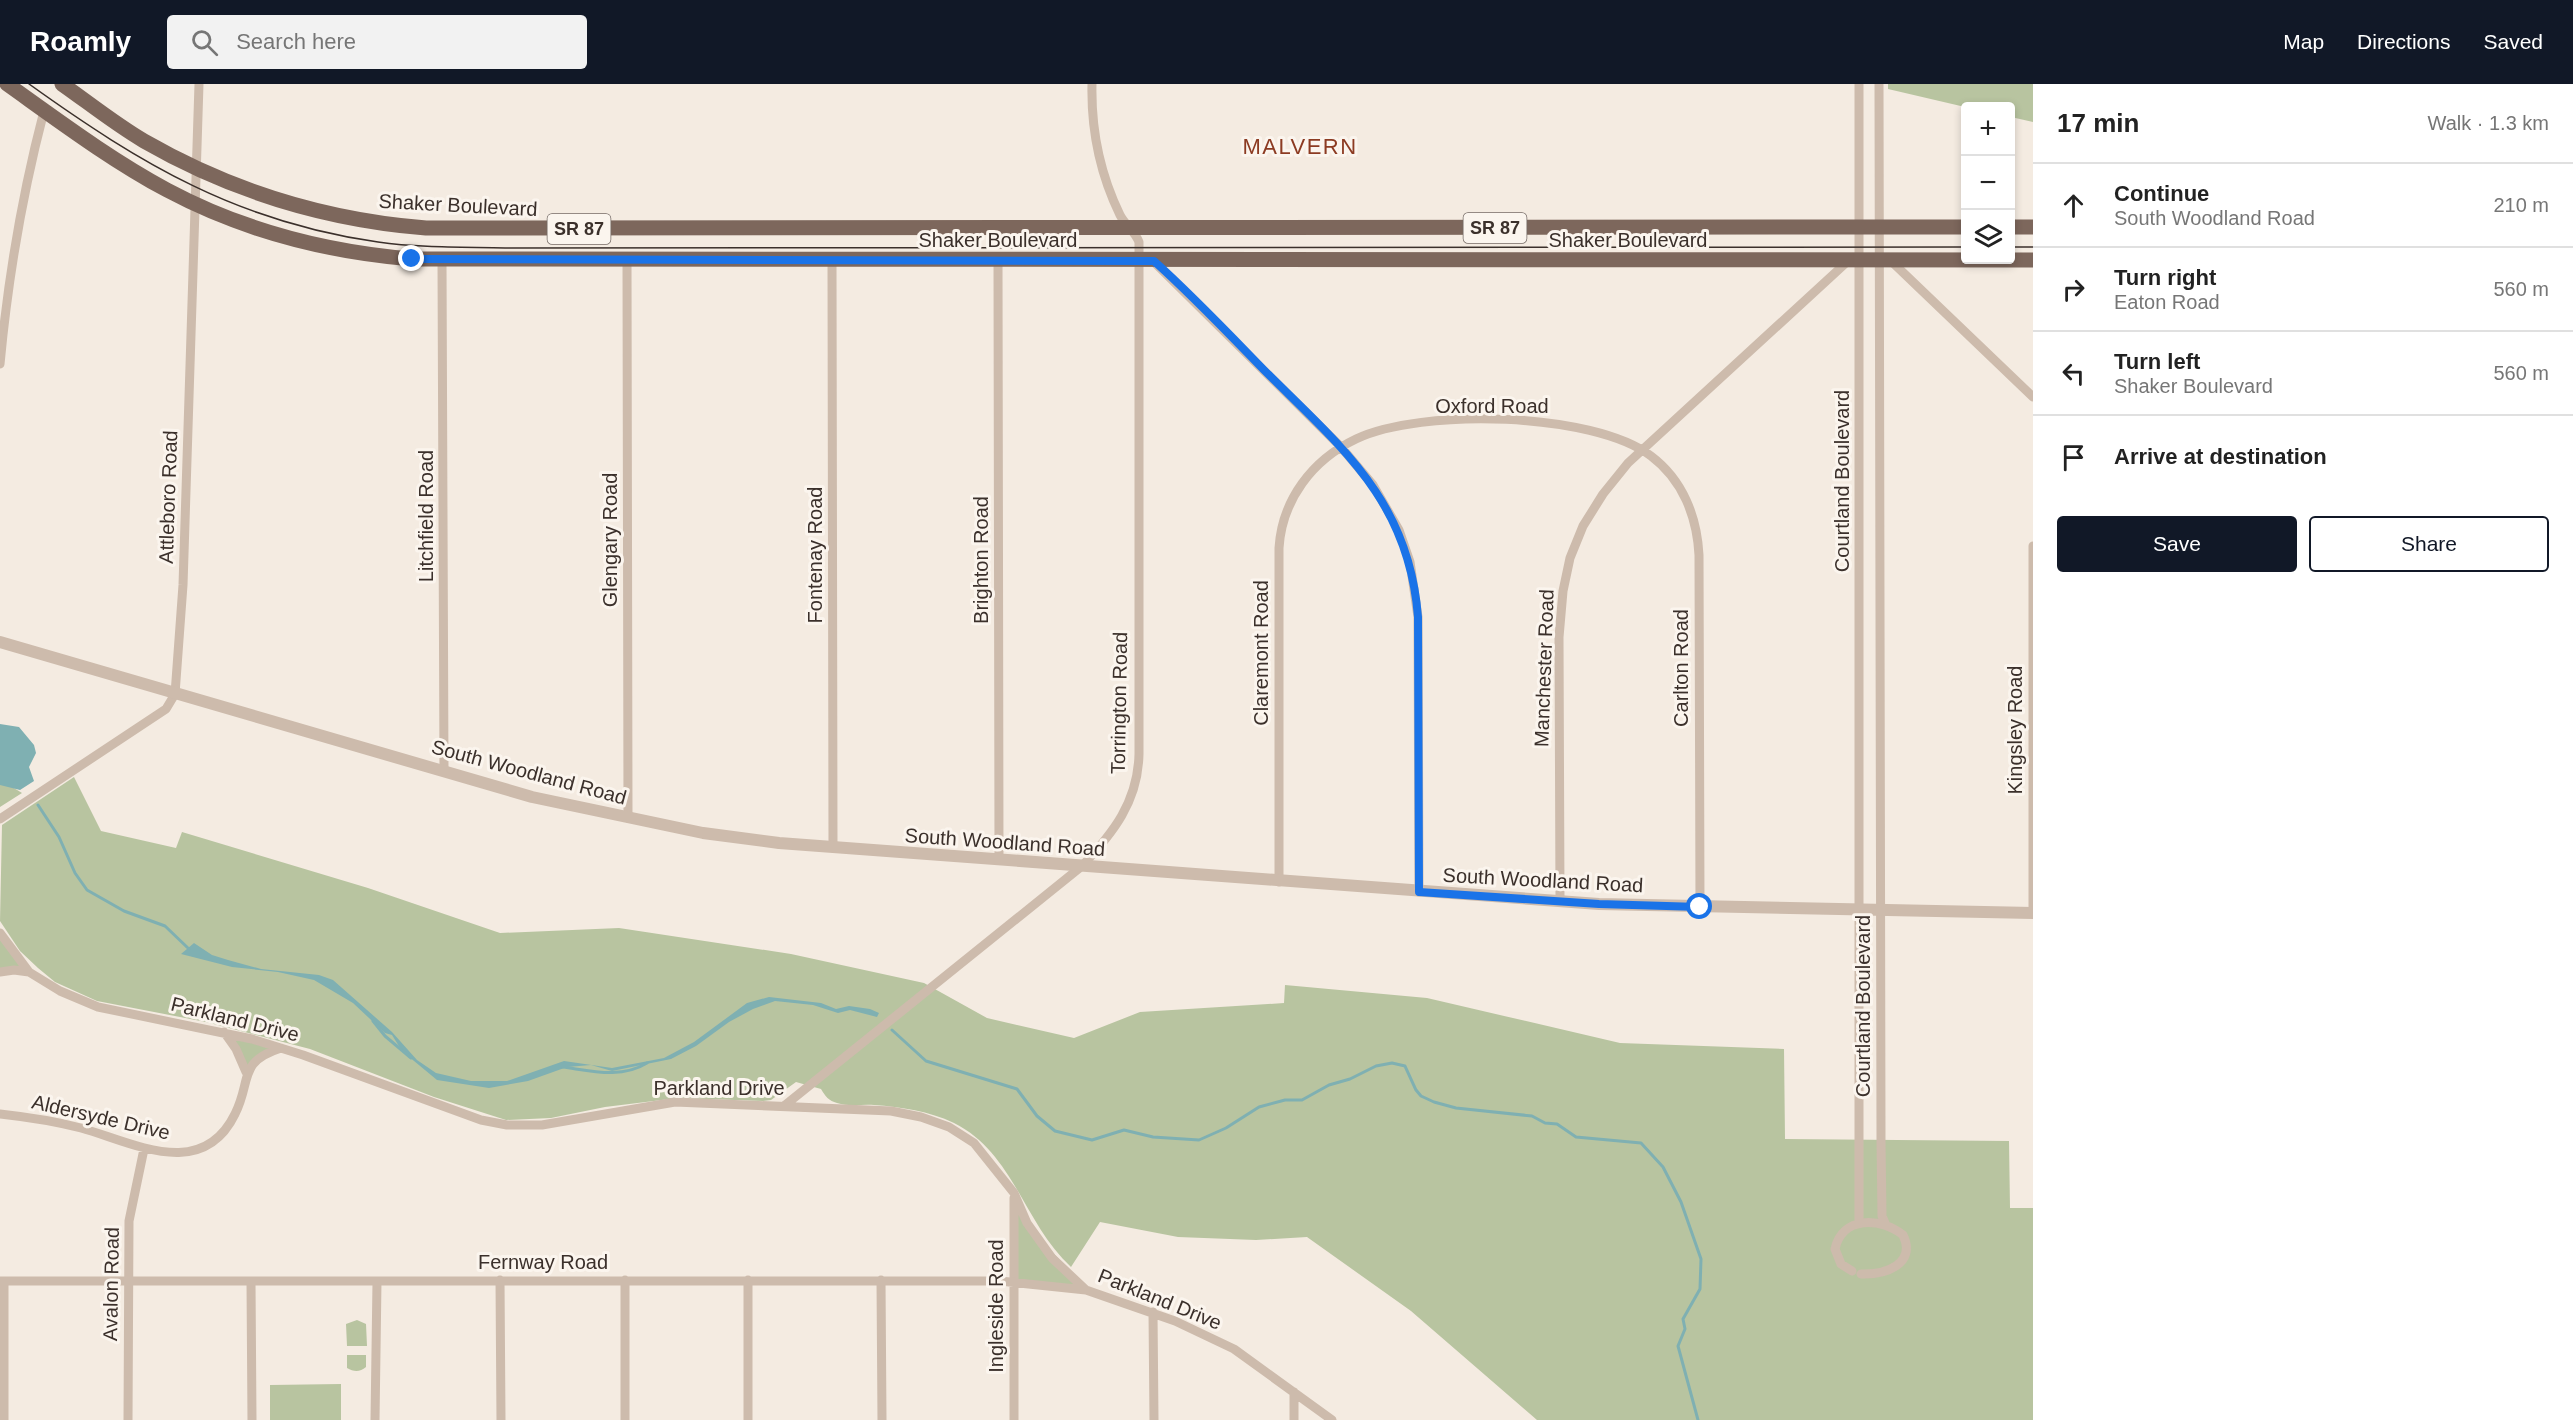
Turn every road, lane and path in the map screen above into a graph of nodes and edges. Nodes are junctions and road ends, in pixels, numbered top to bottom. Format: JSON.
{"nodes":[{"id":1,"x":7,"y":84,"type":"edge"},
{"id":2,"x":62,"y":84,"type":"edge"},
{"id":3,"x":199,"y":84,"type":"edge"},
{"id":4,"x":1092,"y":84,"type":"edge"},
{"id":5,"x":1859,"y":84,"type":"edge"},
{"id":6,"x":1879,"y":84,"type":"edge"},
{"id":7,"x":45,"y":111,"type":"junction"},
{"id":8,"x":196,"y":168,"type":"junction"},
{"id":9,"x":196,"y":204,"type":"junction"},
{"id":10,"x":1879,"y":227,"type":"junction"},
{"id":11,"x":1961,"y":227,"type":"edge"},
{"id":12,"x":2015,"y":227,"type":"edge"},
{"id":13,"x":2033,"y":227,"type":"edge"},
{"id":14,"x":1130,"y":228,"type":"junction"},
{"id":15,"x":1859,"y":228,"type":"junction"},
{"id":16,"x":1143,"y":256,"type":"junction"},
{"id":17,"x":998,"y":260,"type":"junction"},
{"id":18,"x":1884,"y":260,"type":"junction"},
{"id":19,"x":2033,"y":260,"type":"edge"},
{"id":20,"x":442,"y":261,"type":"junction"},
{"id":21,"x":627,"y":261,"type":"junction"},
{"id":22,"x":832,"y":261,"type":"junction"},
{"id":23,"x":1854,"y":261,"type":"junction"},
{"id":24,"x":1879,"y":312,"type":"junction"},
{"id":25,"x":1859,"y":313,"type":"junction"},
{"id":26,"x":0,"y":364,"type":"edge"},
{"id":27,"x":2033,"y":397,"type":"edge"},
{"id":28,"x":1341,"y":447,"type":"junction"},
{"id":29,"x":1642,"y":449,"type":"junction"},
{"id":30,"x":2033,"y":546,"type":"edge"},
{"id":31,"x":1860,"y":624,"type":"junction"},
{"id":32,"x":1880,"y":624,"type":"junction"},
{"id":33,"x":0,"y":642,"type":"edge"},
{"id":34,"x":176,"y":694,"type":"junction"},
{"id":35,"x":444,"y":771,"type":"junction"},
{"id":36,"x":628,"y":818,"type":"junction"},
{"id":37,"x":0,"y":819,"type":"edge"},
{"id":38,"x":833,"y":848,"type":"junction"},
{"id":39,"x":999,"y":860,"type":"junction"},
{"id":40,"x":1082,"y":866,"type":"junction"},
{"id":41,"x":1861,"y":879,"type":"junction"},
{"id":42,"x":1881,"y":879,"type":"junction"},
{"id":43,"x":1279,"y":882,"type":"junction"},
{"id":44,"x":1419,"y":892,"type":"junction"},
{"id":45,"x":1560,"y":902,"type":"junction"},
{"id":46,"x":1700,"y":907,"type":"junction"},
{"id":47,"x":1861,"y":910,"type":"junction"},
{"id":48,"x":1881,"y":911,"type":"junction"},
{"id":49,"x":2033,"y":914,"type":"edge"},
{"id":50,"x":0,"y":933,"type":"edge"},
{"id":51,"x":0,"y":972,"type":"edge"},
{"id":52,"x":29,"y":972,"type":"junction"},
{"id":53,"x":223,"y":1032,"type":"junction"},
{"id":54,"x":281,"y":1048,"type":"junction"},
{"id":55,"x":246,"y":1071,"type":"junction"},
{"id":56,"x":784,"y":1106,"type":"junction"},
{"id":57,"x":0,"y":1114,"type":"edge"},
{"id":58,"x":1861,"y":1133,"type":"junction"},
{"id":59,"x":1881,"y":1133,"type":"junction"},
{"id":60,"x":144,"y":1149,"type":"junction"},
{"id":61,"x":1014,"y":1192,"type":"junction"},
{"id":62,"x":1859,"y":1223,"type":"junction"},
{"id":63,"x":1886,"y":1223,"type":"junction"},
{"id":64,"x":500,"y":1280,"type":"junction"},
{"id":65,"x":625,"y":1280,"type":"junction"},
{"id":66,"x":748,"y":1280,"type":"junction"},
{"id":67,"x":881,"y":1280,"type":"junction"},
{"id":68,"x":2,"y":1281,"type":"edge"},
{"id":69,"x":128,"y":1281,"type":"junction"},
{"id":70,"x":1015,"y":1281,"type":"junction"},
{"id":71,"x":251,"y":1282,"type":"junction"},
{"id":72,"x":377,"y":1282,"type":"junction"},
{"id":73,"x":1086,"y":1290,"type":"junction"},
{"id":74,"x":1153,"y":1312,"type":"junction"},
{"id":75,"x":1294,"y":1392,"type":"junction"},
{"id":76,"x":4,"y":1420,"type":"edge"},
{"id":77,"x":128,"y":1420,"type":"edge"},
{"id":78,"x":252,"y":1420,"type":"edge"},
{"id":79,"x":375,"y":1420,"type":"edge"},
{"id":80,"x":501,"y":1420,"type":"edge"},
{"id":81,"x":625,"y":1420,"type":"edge"},
{"id":82,"x":748,"y":1420,"type":"edge"},
{"id":83,"x":882,"y":1420,"type":"edge"},
{"id":84,"x":1014,"y":1420,"type":"edge"},
{"id":85,"x":1154,"y":1420,"type":"edge"},
{"id":86,"x":1294,"y":1420,"type":"edge"},
{"id":87,"x":1332,"y":1420,"type":"edge"}],
"edges":[{"from":1,"to":7,"type":"main road","name":"Shaker Boulevard","number":"SR 87"},
{"from":2,"to":8,"type":"main road","name":"Shaker Boulevard","number":"SR 87"},
{"from":3,"to":8,"type":"street","name":"Attleboro Road"},
{"from":4,"to":14,"type":"street"},
{"from":5,"to":15,"type":"street","name":"Courtland Boulevard"},
{"from":6,"to":10,"type":"street","name":"Courtland Boulevard"},
{"from":7,"to":9,"type":"main road","name":"Shaker Boulevard","number":"SR 87"},
{"from":7,"to":26,"type":"street"},
{"from":8,"to":9,"type":"street","name":"Attleboro Road"},
{"from":8,"to":14,"type":"main road","name":"Shaker Boulevard","number":"SR 87"},
{"from":9,"to":20,"type":"main road","name":"Shaker Boulevard","number":"SR 87"},
{"from":9,"to":34,"type":"street","name":"Attleboro Road"},
{"from":10,"to":11,"type":"main road","name":"Shaker Boulevard","number":"SR 87"},
{"from":10,"to":15,"type":"main road","name":"Shaker Boulevard","number":"SR 87"},
{"from":10,"to":18,"type":"street","name":"Courtland Boulevard"},
{"from":12,"to":13,"type":"main road"},
{"from":14,"to":15,"type":"main road","name":"Shaker Boulevard","number":"SR 87"},
{"from":14,"to":16,"type":"street"},
{"from":15,"to":23,"type":"street","name":"Courtland Boulevard"},
{"from":16,"to":17,"type":"main road","name":"Shaker Boulevard","number":"SR 87"},
{"from":16,"to":23,"type":"main road","name":"Shaker Boulevard","number":"SR 87"},
{"from":16,"to":28,"type":"street"},
{"from":16,"to":40,"type":"street","name":"Torrington Road"},
{"from":17,"to":22,"type":"main road","name":"Shaker Boulevard","number":"SR 87"},
{"from":17,"to":39,"type":"street","name":"Brighton Road"},
{"from":18,"to":19,"type":"main road","name":"Shaker Boulevard","number":"SR 87"},
{"from":18,"to":23,"type":"main road","name":"Shaker Boulevard","number":"SR 87"},
{"from":18,"to":24,"type":"street","name":"Courtland Boulevard"},
{"from":18,"to":27,"type":"street"},
{"from":20,"to":21,"type":"main road","name":"Shaker Boulevard","number":"SR 87"},
{"from":20,"to":35,"type":"street","name":"Litchfield Road"},
{"from":21,"to":22,"type":"main road","name":"Shaker Boulevard","number":"SR 87"},
{"from":21,"to":36,"type":"street","name":"Glengary Road"},
{"from":22,"to":38,"type":"street","name":"Fontenay Road"},
{"from":23,"to":25,"type":"street","name":"Courtland Boulevard"},
{"from":23,"to":29,"type":"street","name":"Manchester Road"},
{"from":24,"to":25,"type":"street"},
{"from":24,"to":32,"type":"street","name":"Courtland Boulevard"},
{"from":25,"to":31,"type":"street","name":"Courtland Boulevard"},
{"from":28,"to":29,"type":"street","name":"Oxford Road"},
{"from":28,"to":43,"type":"street","name":"Claremont Road"},
{"from":28,"to":44,"type":"street"},
{"from":29,"to":45,"type":"street","name":"Manchester Road"},
{"from":29,"to":46,"type":"street","name":"Carlton Road"},
{"from":30,"to":49,"type":"street","name":"Kingsley Road"},
{"from":31,"to":32,"type":"street"},
{"from":31,"to":41,"type":"street","name":"Courtland Boulevard"},
{"from":32,"to":42,"type":"street","name":"Courtland Boulevard"},
{"from":33,"to":34,"type":"street","name":"South Woodland Road"},
{"from":34,"to":35,"type":"street","name":"South Woodland Road"},
{"from":34,"to":37,"type":"street"},
{"from":35,"to":36,"type":"street","name":"South Woodland Road"},
{"from":36,"to":38,"type":"street","name":"South Woodland Road"},
{"from":38,"to":39,"type":"street","name":"South Woodland Road"},
{"from":39,"to":40,"type":"street","name":"South Woodland Road"},
{"from":40,"to":43,"type":"street","name":"South Woodland Road"},
{"from":40,"to":56,"type":"street","name":"Torrington Road"},
{"from":41,"to":42,"type":"street"},
{"from":41,"to":47,"type":"street","name":"Courtland Boulevard"},
{"from":42,"to":48,"type":"street","name":"Courtland Boulevard"},
{"from":43,"to":44,"type":"street","name":"South Woodland Road"},
{"from":44,"to":45,"type":"street","name":"South Woodland Road"},
{"from":45,"to":46,"type":"street","name":"South Woodland Road"},
{"from":46,"to":47,"type":"street","name":"South Woodland Road"},
{"from":47,"to":48,"type":"street","name":"South Woodland Road"},
{"from":47,"to":58,"type":"street","name":"Courtland Boulevard"},
{"from":48,"to":49,"type":"street","name":"South Woodland Road"},
{"from":48,"to":59,"type":"street","name":"Courtland Boulevard"},
{"from":50,"to":52,"type":"street","name":"Parkland Drive"},
{"from":51,"to":52,"type":"street"},
{"from":52,"to":53,"type":"street","name":"Parkland Drive"},
{"from":53,"to":54,"type":"street","name":"Parkland Drive"},
{"from":53,"to":55,"type":"street"},
{"from":54,"to":55,"type":"street"},
{"from":54,"to":56,"type":"street","name":"Parkland Drive"},
{"from":55,"to":60,"type":"street","name":"Aldersyde Drive"},
{"from":56,"to":61,"type":"street","name":"Parkland Drive"},
{"from":57,"to":60,"type":"street","name":"Aldersyde Drive"},
{"from":58,"to":59,"type":"street"},
{"from":58,"to":62,"type":"street","name":"Courtland Boulevard"},
{"from":59,"to":63,"type":"street","name":"Courtland Boulevard"},
{"from":60,"to":69,"type":"street","name":"Avalon Road"},
{"from":61,"to":70,"type":"street","name":"Ingleside Road"},
{"from":61,"to":73,"type":"street","name":"Parkland Drive"},
{"from":62,"to":63,"type":"street"},
{"from":62,"to":63,"type":"street"},
{"from":64,"to":65,"type":"street","name":"Fernway Road"},
{"from":64,"to":72,"type":"street","name":"Fernway Road"},
{"from":64,"to":80,"type":"street"},
{"from":65,"to":66,"type":"street","name":"Fernway Road"},
{"from":65,"to":81,"type":"street"},
{"from":66,"to":67,"type":"street","name":"Fernway Road"},
{"from":66,"to":82,"type":"street"},
{"from":67,"to":70,"type":"street","name":"Fernway Road"},
{"from":67,"to":83,"type":"street"},
{"from":68,"to":69,"type":"street","name":"Fernway Road"},
{"from":68,"to":76,"type":"street"},
{"from":69,"to":71,"type":"street","name":"Fernway Road"},
{"from":69,"to":77,"type":"street","name":"Avalon Road"},
{"from":70,"to":73,"type":"street","name":"Fernway Road"},
{"from":70,"to":84,"type":"street","name":"Ingleside Road"},
{"from":71,"to":72,"type":"street","name":"Fernway Road"},
{"from":71,"to":78,"type":"street"},
{"from":72,"to":79,"type":"street"},
{"from":73,"to":74,"type":"street","name":"Parkland Drive"},
{"from":74,"to":75,"type":"street","name":"Parkland Drive"},
{"from":74,"to":85,"type":"street"},
{"from":75,"to":86,"type":"street"},
{"from":75,"to":87,"type":"street","name":"Parkland Drive"}]}
